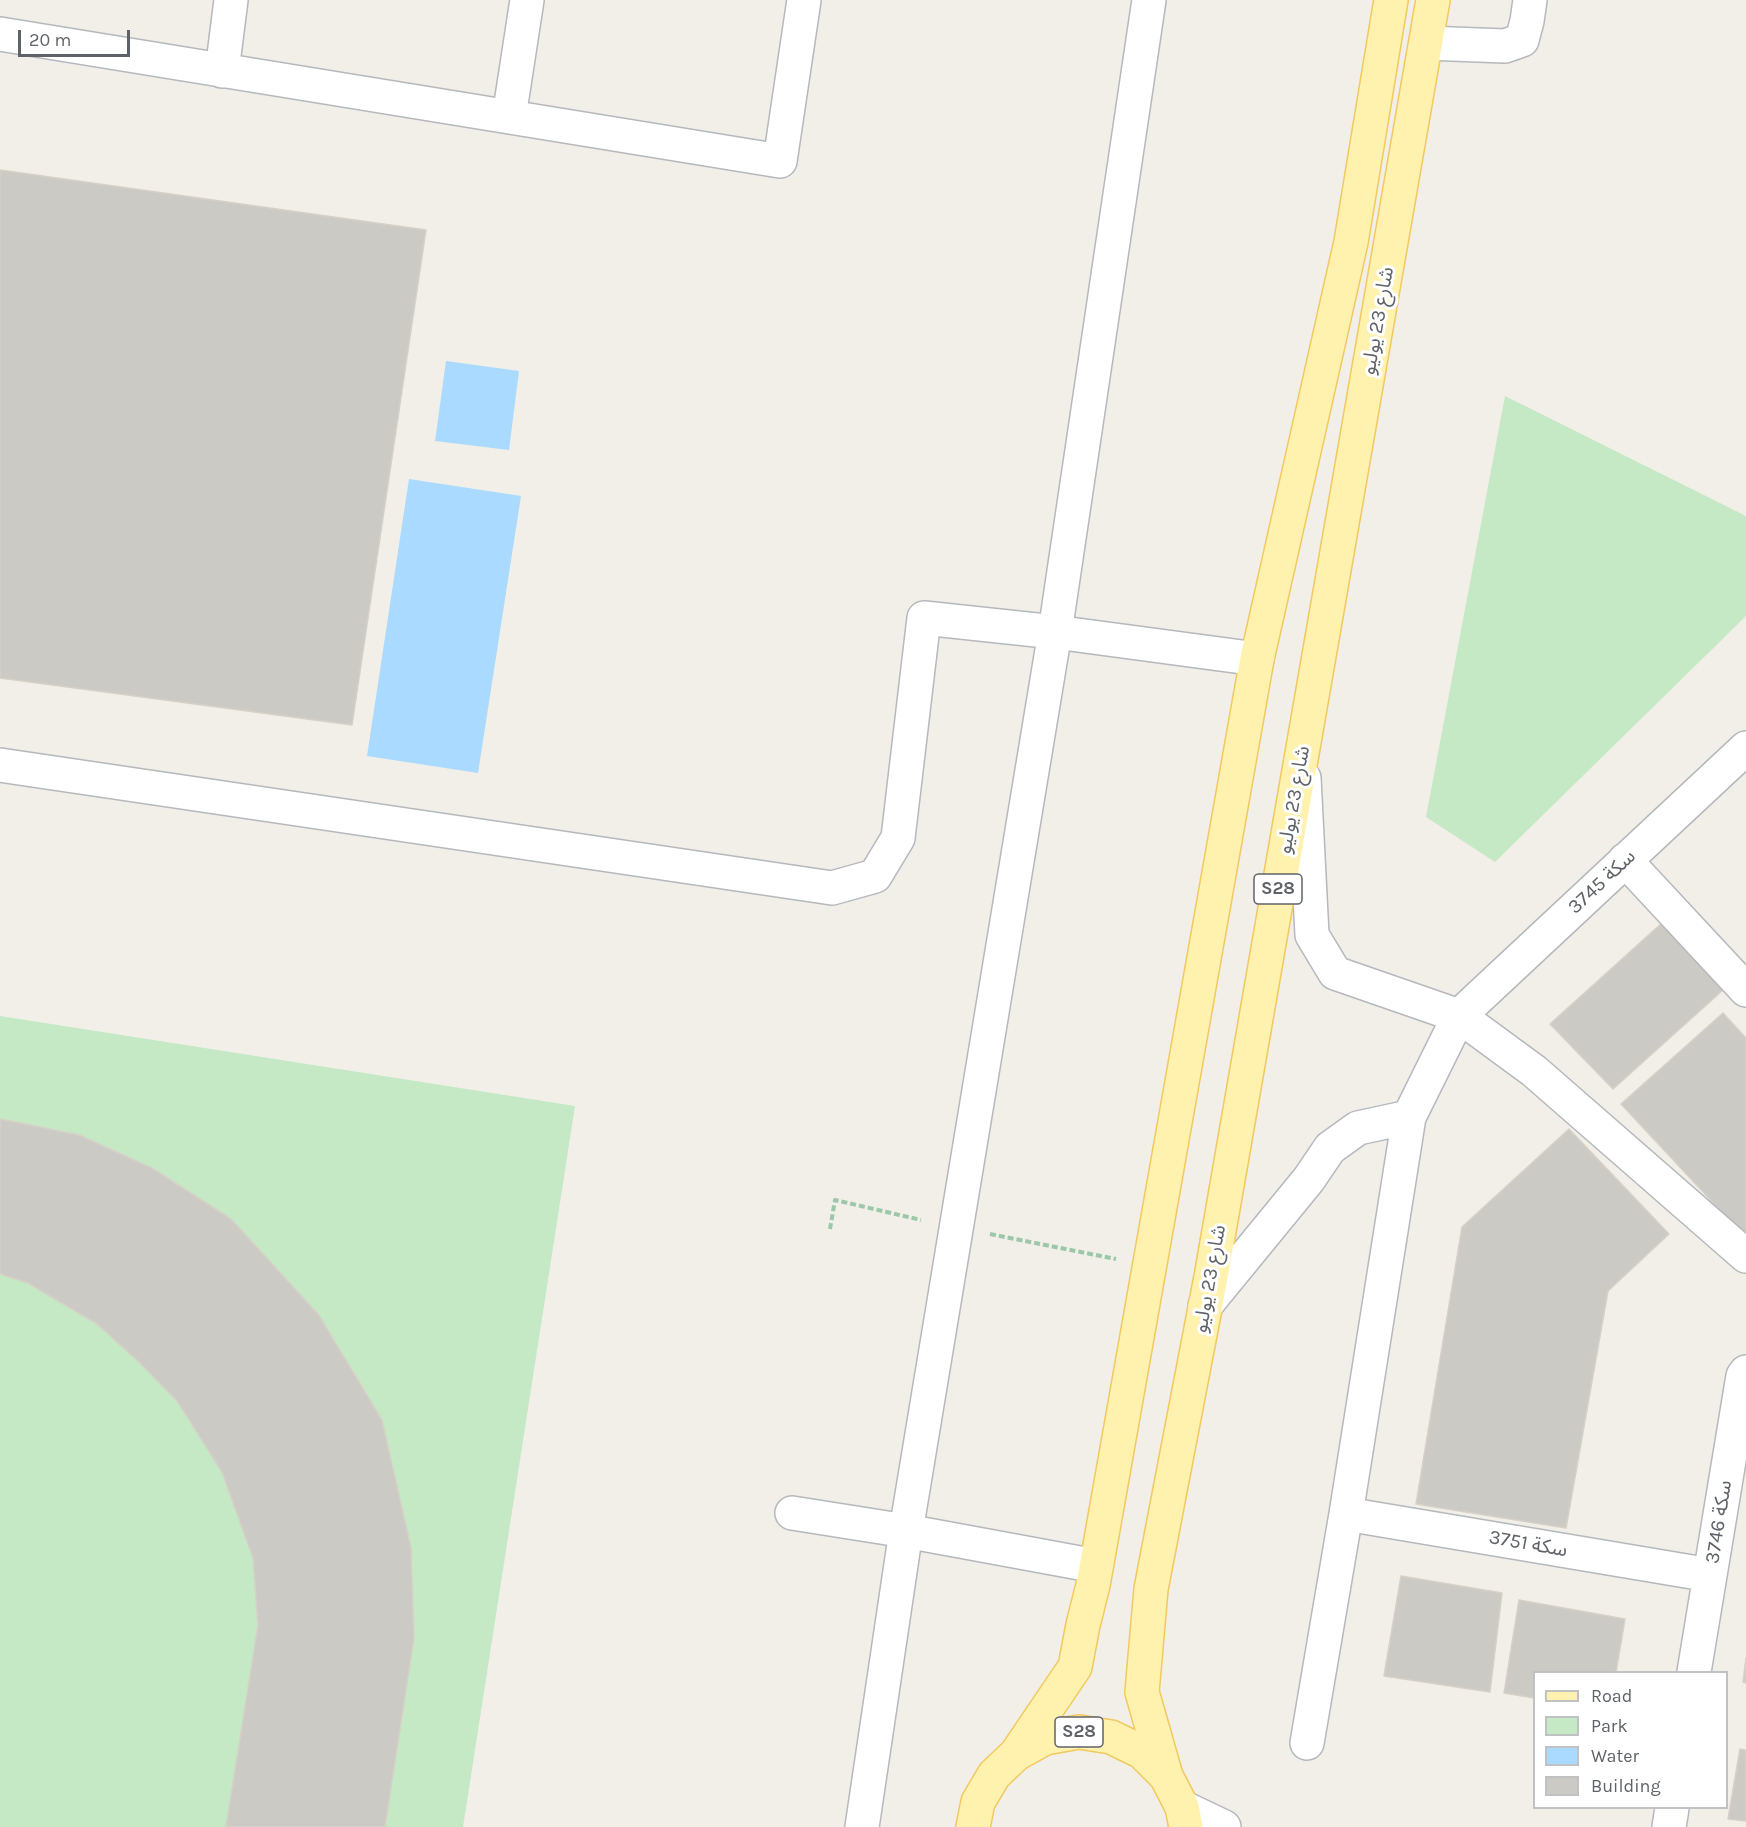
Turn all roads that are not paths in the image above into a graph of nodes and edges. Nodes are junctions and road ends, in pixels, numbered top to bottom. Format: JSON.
{"nodes":[{"id":1,"x":231,"y":0,"type":"edge"},
{"id":2,"x":527,"y":0,"type":"edge"},
{"id":3,"x":804,"y":0,"type":"edge"},
{"id":4,"x":1149,"y":0,"type":"edge"},
{"id":5,"x":1391,"y":0,"type":"edge"},
{"id":6,"x":1433,"y":0,"type":"edge"},
{"id":7,"x":1530,"y":0,"type":"edge"},
{"id":8,"x":0,"y":34,"type":"edge"},
{"id":9,"x":1426,"y":43,"type":"junction"},
{"id":10,"x":222,"y":70,"type":"junction"},
{"id":11,"x":509,"y":117,"type":"junction"},
{"id":12,"x":1055,"y":632,"type":"junction"},
{"id":13,"x":1257,"y":659,"type":"junction"},
{"id":14,"x":1746,"y":748,"type":"edge"},
{"id":15,"x":1302,"y":752,"type":"junction"},
{"id":16,"x":0,"y":765,"type":"edge"},
{"id":17,"x":1625,"y":861,"type":"junction"},
{"id":18,"x":1746,"y":990,"type":"edge"},
{"id":19,"x":1459,"y":1016,"type":"junction"},
{"id":20,"x":1408,"y":1118,"type":"junction"},
{"id":21,"x":1746,"y":1256,"type":"edge"},
{"id":22,"x":1205,"y":1306,"type":"junction"},
{"id":23,"x":1746,"y":1372,"type":"edge"},
{"id":24,"x":1736,"y":1475,"type":"edge"},
{"id":25,"x":792,"y":1513,"type":"dead end"},
{"id":26,"x":1346,"y":1514,"type":"junction"},
{"id":27,"x":906,"y":1531,"type":"junction"},
{"id":28,"x":1096,"y":1566,"type":"junction"},
{"id":29,"x":1710,"y":1575,"type":"junction"},
{"id":30,"x":1694,"y":1671,"type":"edge"},
{"id":31,"x":1307,"y":1743,"type":"dead end"},
{"id":32,"x":1016,"y":1754,"type":"junction"},
{"id":33,"x":1166,"y":1776,"type":"junction"},
{"id":34,"x":1672,"y":1809,"type":"edge"},
{"id":35,"x":1184,"y":1817,"type":"edge"},
{"id":36,"x":862,"y":1827,"type":"edge"},
{"id":37,"x":973,"y":1827,"type":"edge"},
{"id":38,"x":1224,"y":1827,"type":"edge"},
{"id":39,"x":1669,"y":1827,"type":"edge"}],
"edges":[{"from":1,"to":10,"type":"street"},
{"from":2,"to":11,"type":"street"},
{"from":3,"to":11,"type":"street"},
{"from":4,"to":12,"type":"street"},
{"from":5,"to":13,"type":"main road","name":"شارع 23 يوليو","number":"S28"},
{"from":6,"to":9,"type":"main road","name":"شارع 23 يوليو","number":"S28"},
{"from":7,"to":9,"type":"street"},
{"from":8,"to":10,"type":"street"},
{"from":9,"to":15,"type":"main road","name":"شارع 23 يوليو","number":"S28"},
{"from":10,"to":11,"type":"street"},
{"from":12,"to":13,"type":"street"},
{"from":12,"to":16,"type":"street"},
{"from":12,"to":27,"type":"street"},
{"from":13,"to":28,"type":"main road","name":"شارع 23 يوليو","number":"S28"},
{"from":14,"to":17,"type":"street","name":"سكة 3745"},
{"from":15,"to":19,"type":"street"},
{"from":15,"to":22,"type":"main road","name":"شارع 23 يوليو","number":"S28"},
{"from":17,"to":18,"type":"street"},
{"from":17,"to":19,"type":"street","name":"سكة 3745"},
{"from":19,"to":20,"type":"street"},
{"from":19,"to":21,"type":"street"},
{"from":20,"to":22,"type":"street"},
{"from":20,"to":26,"type":"street"},
{"from":22,"to":33,"type":"main road","name":"شارع 23 يوليو","number":"S28"},
{"from":23,"to":24,"type":"street","name":"سكة 3746"},
{"from":24,"to":29,"type":"street","name":"سكة 3746"},
{"from":25,"to":27,"type":"street"},
{"from":26,"to":29,"type":"street","name":"سكة 3751"},
{"from":26,"to":31,"type":"street"},
{"from":27,"to":28,"type":"street"},
{"from":27,"to":36,"type":"street"},
{"from":28,"to":32,"type":"main road","name":"شارع 23 يوليو","number":"S28"},
{"from":29,"to":30,"type":"street","name":"سكة 3746"},
{"from":32,"to":33,"type":"main road","number":"S28"},
{"from":32,"to":37,"type":"main road","number":"S28"},
{"from":33,"to":35,"type":"main road","number":"S28"},
{"from":34,"to":39,"type":"street"},
{"from":35,"to":38,"type":"street"}]}
